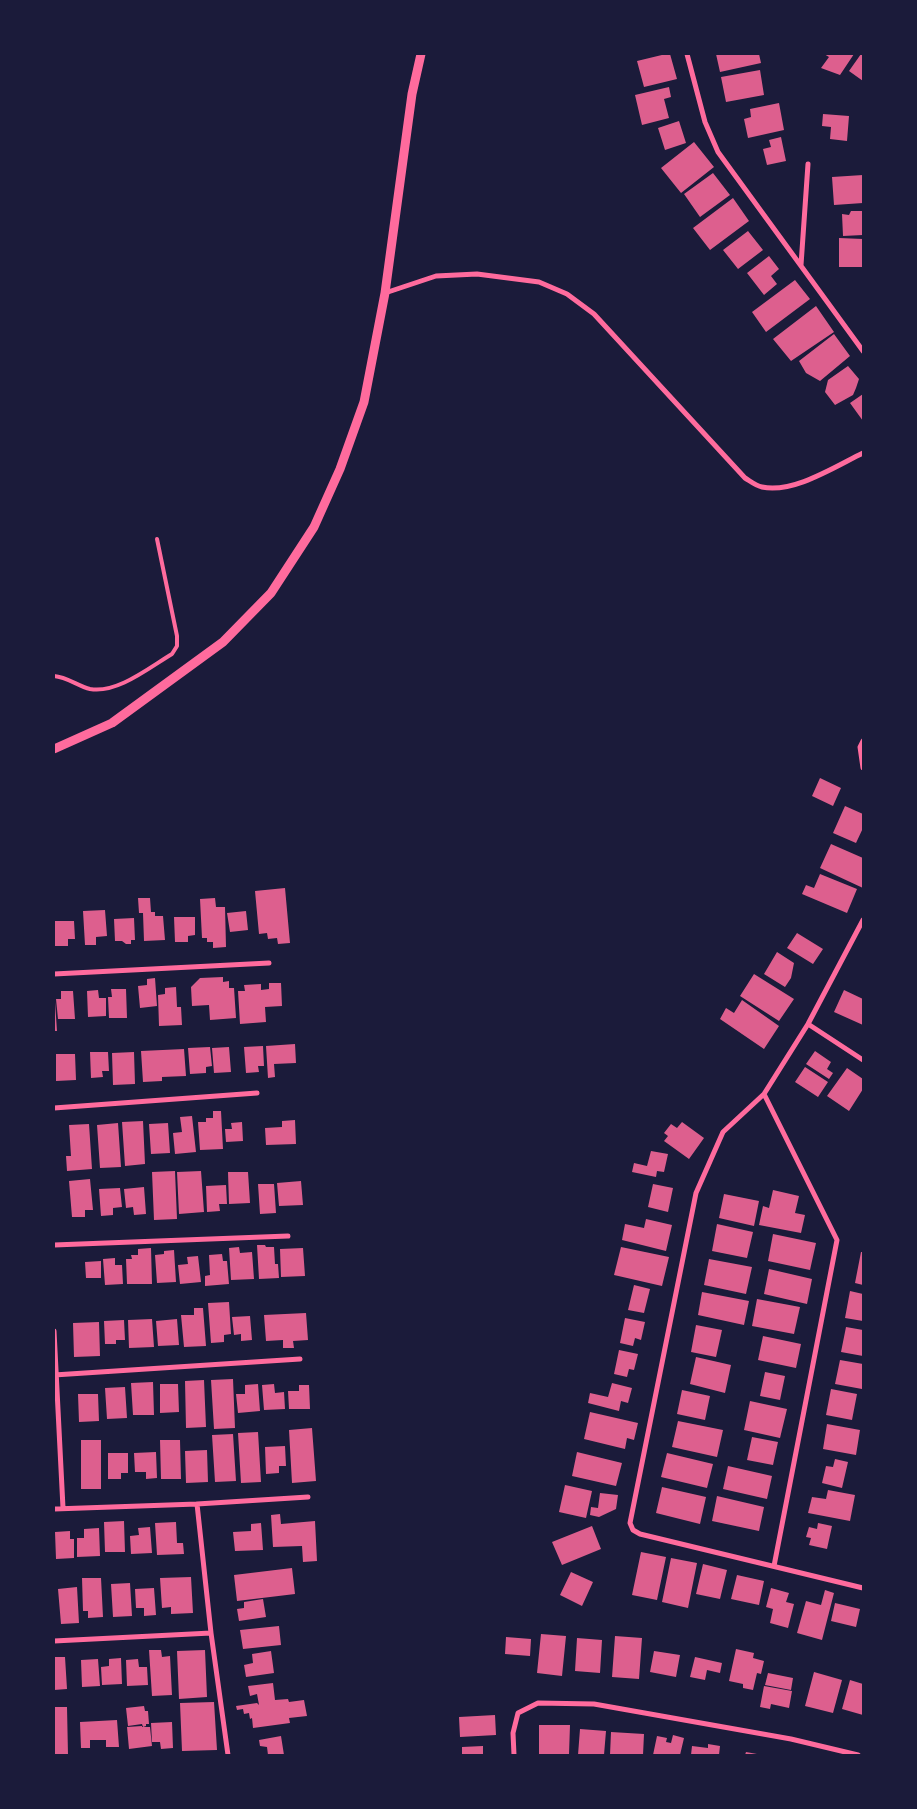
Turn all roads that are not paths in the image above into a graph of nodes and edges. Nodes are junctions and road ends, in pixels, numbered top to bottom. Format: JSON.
{"nodes":[{"id":1,"x":421,"y":54,"type":"edge"},
{"id":2,"x":687,"y":54,"type":"edge"},
{"id":3,"x":808,"y":164,"type":"dead end"},
{"id":4,"x":801,"y":264,"type":"junction"},
{"id":5,"x":386,"y":292,"type":"junction"},
{"id":6,"x":863,"y":351,"type":"edge"},
{"id":7,"x":863,"y":453,"type":"edge"},
{"id":8,"x":157,"y":539,"type":"dead end"},
{"id":9,"x":54,"y":676,"type":"edge"},
{"id":10,"x":863,"y":741,"type":"edge"},
{"id":11,"x":54,"y":749,"type":"edge"},
{"id":12,"x":863,"y":768,"type":"edge"},
{"id":13,"x":863,"y":920,"type":"edge"},
{"id":14,"x":269,"y":964,"type":"dead end"},
{"id":15,"x":54,"y":974,"type":"edge"},
{"id":16,"x":808,"y":1024,"type":"junction"},
{"id":17,"x":863,"y":1060,"type":"edge"},
{"id":18,"x":257,"y":1093,"type":"dead end"},
{"id":19,"x":764,"y":1094,"type":"junction"},
{"id":20,"x":54,"y":1108,"type":"edge"},
{"id":21,"x":288,"y":1236,"type":"dead end"},
{"id":22,"x":54,"y":1245,"type":"edge"},
{"id":23,"x":54,"y":1331,"type":"edge"},
{"id":24,"x":300,"y":1359,"type":"dead end"},
{"id":25,"x":54,"y":1375,"type":"edge"},
{"id":26,"x":308,"y":1497,"type":"dead end"},
{"id":27,"x":197,"y":1504,"type":"junction"},
{"id":28,"x":64,"y":1508,"type":"junction"},
{"id":29,"x":54,"y":1509,"type":"edge"},
{"id":30,"x":774,"y":1566,"type":"junction"},
{"id":31,"x":863,"y":1588,"type":"edge"},
{"id":32,"x":211,"y":1633,"type":"junction"},
{"id":33,"x":54,"y":1641,"type":"edge"},
{"id":34,"x":228,"y":1755,"type":"edge"},
{"id":35,"x":514,"y":1755,"type":"edge"},
{"id":36,"x":858,"y":1755,"type":"edge"}],
"edges":[{"from":1,"to":5,"type":"street"},
{"from":2,"to":4,"type":"street"},
{"from":3,"to":4,"type":"street"},
{"from":4,"to":6,"type":"street"},
{"from":5,"to":7,"type":"street"},
{"from":5,"to":11,"type":"street"},
{"from":8,"to":9,"type":"lane"},
{"from":10,"to":12,"type":"street"},
{"from":13,"to":16,"type":"street"},
{"from":14,"to":15,"type":"street"},
{"from":16,"to":17,"type":"street"},
{"from":16,"to":19,"type":"street"},
{"from":18,"to":20,"type":"street"},
{"from":19,"to":30,"type":"street"},
{"from":19,"to":30,"type":"street"},
{"from":21,"to":22,"type":"street"},
{"from":23,"to":25,"type":"street"},
{"from":24,"to":25,"type":"street"},
{"from":25,"to":28,"type":"street"},
{"from":26,"to":27,"type":"street"},
{"from":27,"to":28,"type":"street"},
{"from":27,"to":32,"type":"street"},
{"from":28,"to":29,"type":"street"},
{"from":30,"to":31,"type":"street"},
{"from":32,"to":33,"type":"street"},
{"from":32,"to":34,"type":"street"},
{"from":35,"to":36,"type":"street"}]}
